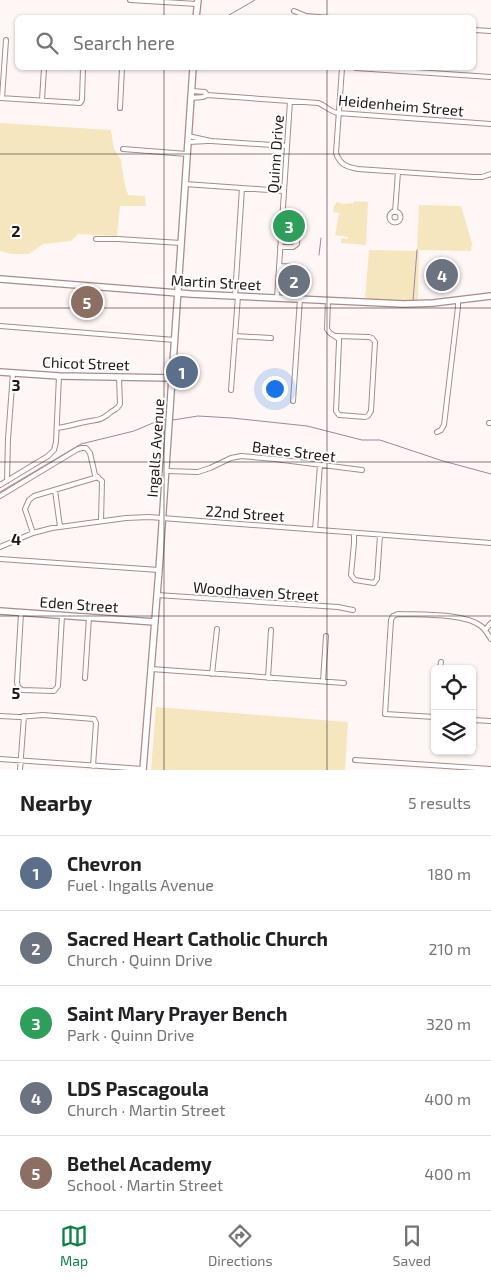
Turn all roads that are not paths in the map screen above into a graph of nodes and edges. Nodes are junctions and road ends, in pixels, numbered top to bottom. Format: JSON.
{"nodes":[{"id":1,"x":130,"y":0,"type":"edge"},
{"id":2,"x":198,"y":2,"type":"edge"},
{"id":3,"x":294,"y":11,"type":"dead end"},
{"id":4,"x":196,"y":15,"type":"edge"},
{"id":5,"x":304,"y":15,"type":"edge"},
{"id":6,"x":476,"y":30,"type":"edge"},
{"id":7,"x":491,"y":31,"type":"edge"},
{"id":8,"x":6,"y":40,"type":"dead end"},
{"id":9,"x":44,"y":70,"type":"edge"},
{"id":10,"x":83,"y":70,"type":"edge"},
{"id":11,"x":122,"y":70,"type":"edge"},
{"id":12,"x":193,"y":70,"type":"edge"},
{"id":13,"x":342,"y":70,"type":"edge"},
{"id":14,"x":386,"y":70,"type":"edge"},
{"id":15,"x":491,"y":77,"type":"edge"},
{"id":16,"x":192,"y":91,"type":"junction"},
{"id":17,"x":208,"y":95,"type":"junction"},
{"id":18,"x":1,"y":98,"type":"edge"},
{"id":19,"x":191,"y":98,"type":"junction"},
{"id":20,"x":42,"y":100,"type":"junction"},
{"id":21,"x":290,"y":101,"type":"junction"},
{"id":22,"x":120,"y":108,"type":"dead end"},
{"id":23,"x":338,"y":113,"type":"junction"},
{"id":24,"x":491,"y":124,"type":"edge"},
{"id":25,"x":188,"y":139,"type":"junction"},
{"id":26,"x":287,"y":146,"type":"junction"},
{"id":27,"x":123,"y":149,"type":"dead end"},
{"id":28,"x":187,"y":154,"type":"junction"},
{"id":29,"x":398,"y":172,"type":"junction"},
{"id":30,"x":491,"y":174,"type":"edge"},
{"id":31,"x":185,"y":184,"type":"junction"},
{"id":32,"x":242,"y":188,"type":"junction"},
{"id":33,"x":284,"y":191,"type":"junction"},
{"id":34,"x":395,"y":212,"type":"dead end"},
{"id":35,"x":282,"y":213,"type":"junction"},
{"id":36,"x":96,"y":239,"type":"dead end"},
{"id":37,"x":181,"y":243,"type":"junction"},
{"id":38,"x":280,"y":247,"type":"junction"},
{"id":39,"x":279,"y":266,"type":"junction"},
{"id":40,"x":306,"y":272,"type":"dead end"},
{"id":41,"x":0,"y":279,"type":"edge"},
{"id":42,"x":178,"y":293,"type":"junction"},
{"id":43,"x":236,"y":296,"type":"junction"},
{"id":44,"x":491,"y":296,"type":"edge"},
{"id":45,"x":277,"y":298,"type":"junction"},
{"id":46,"x":300,"y":299,"type":"junction"},
{"id":47,"x":328,"y":300,"type":"junction"},
{"id":48,"x":458,"y":300,"type":"junction"},
{"id":49,"x":0,"y":326,"type":"edge"},
{"id":50,"x":235,"y":336,"type":"junction"},
{"id":51,"x":339,"y":337,"type":"junction"},
{"id":52,"x":271,"y":338,"type":"dead end"},
{"id":53,"x":175,"y":340,"type":"junction"},
{"id":54,"x":0,"y":372,"type":"edge"},
{"id":55,"x":13,"y":373,"type":"junction"},
{"id":56,"x":59,"y":376,"type":"junction"},
{"id":57,"x":119,"y":377,"type":"junction"},
{"id":58,"x":172,"y":378,"type":"junction"},
{"id":59,"x":231,"y":390,"type":"dead end"},
{"id":60,"x":293,"y":401,"type":"dead end"},
{"id":61,"x":57,"y":428,"type":"junction"},
{"id":62,"x":437,"y":432,"type":"dead end"},
{"id":63,"x":320,"y":465,"type":"junction"},
{"id":64,"x":362,"y":470,"type":"dead end"},
{"id":65,"x":166,"y":471,"type":"junction"},
{"id":66,"x":98,"y":478,"type":"junction"},
{"id":67,"x":7,"y":481,"type":"junction"},
{"id":68,"x":0,"y":485,"type":"edge"},
{"id":69,"x":55,"y":490,"type":"junction"},
{"id":70,"x":0,"y":496,"type":"edge"},
{"id":71,"x":163,"y":518,"type":"junction"},
{"id":72,"x":101,"y":521,"type":"junction"},
{"id":73,"x":60,"y":527,"type":"junction"},
{"id":74,"x":315,"y":530,"type":"junction"},
{"id":75,"x":354,"y":533,"type":"junction"},
{"id":76,"x":33,"y":534,"type":"junction"},
{"id":77,"x":380,"y":535,"type":"junction"},
{"id":78,"x":491,"y":543,"type":"edge"},
{"id":79,"x":0,"y":547,"type":"edge"},
{"id":80,"x":0,"y":559,"type":"edge"},
{"id":81,"x":159,"y":570,"type":"junction"},
{"id":82,"x":158,"y":595,"type":"junction"},
{"id":83,"x":353,"y":610,"type":"dead end"},
{"id":84,"x":0,"y":611,"type":"edge"},
{"id":85,"x":21,"y":613,"type":"junction"},
{"id":86,"x":62,"y":616,"type":"junction"},
{"id":87,"x":88,"y":617,"type":"junction"},
{"id":88,"x":155,"y":622,"type":"junction"},
{"id":89,"x":491,"y":623,"type":"edge"},
{"id":90,"x":217,"y":629,"type":"dead end"},
{"id":91,"x":271,"y":630,"type":"dead end"},
{"id":92,"x":485,"y":630,"type":"junction"},
{"id":93,"x":326,"y":636,"type":"dead end"},
{"id":94,"x":491,"y":639,"type":"edge"},
{"id":95,"x":151,"y":669,"type":"junction"},
{"id":96,"x":212,"y":674,"type":"junction"},
{"id":97,"x":85,"y":678,"type":"dead end"},
{"id":98,"x":268,"y":678,"type":"junction"},
{"id":99,"x":323,"y":681,"type":"junction"},
{"id":100,"x":344,"y":683,"type":"dead end"},
{"id":101,"x":0,"y":716,"type":"edge"},
{"id":102,"x":24,"y":716,"type":"junction"},
{"id":103,"x":431,"y":718,"type":"edge"},
{"id":104,"x":476,"y":720,"type":"edge"},
{"id":105,"x":491,"y":721,"type":"edge"},
{"id":106,"x":0,"y":759,"type":"edge"},
{"id":107,"x":355,"y":760,"type":"dead end"},
{"id":108,"x":21,"y":761,"type":"junction"},
{"id":109,"x":93,"y":766,"type":"junction"},
{"id":110,"x":491,"y":769,"type":"edge"},
{"id":111,"x":20,"y":770,"type":"edge"},
{"id":112,"x":143,"y":770,"type":"edge"}],
"edges":[{"from":1,"to":2,"type":"street"},
{"from":2,"to":4,"type":"main road"},
{"from":3,"to":5,"type":"street"},
{"from":6,"to":7,"type":"street"},
{"from":8,"to":18,"type":"street"},
{"from":9,"to":20,"type":"street"},
{"from":10,"to":20,"type":"street"},
{"from":11,"to":22,"type":"street"},
{"from":12,"to":16,"type":"main road","name":"Ingalls Avenue"},
{"from":13,"to":23,"type":"street"},
{"from":14,"to":15,"type":"street"},
{"from":16,"to":17,"type":"street","name":"Heidenheim Street"},
{"from":16,"to":19,"type":"main road","name":"Ingalls Avenue"},
{"from":17,"to":19,"type":"street"},
{"from":17,"to":21,"type":"street","name":"Heidenheim Street"},
{"from":18,"to":20,"type":"street"},
{"from":19,"to":25,"type":"main road","name":"Ingalls Avenue"},
{"from":21,"to":23,"type":"street","name":"Heidenheim Street"},
{"from":21,"to":26,"type":"street","name":"Quinn Drive"},
{"from":23,"to":24,"type":"street","name":"Heidenheim Street"},
{"from":23,"to":29,"type":"street"},
{"from":25,"to":26,"type":"street"},
{"from":25,"to":28,"type":"main road","name":"Ingalls Avenue"},
{"from":26,"to":33,"type":"street","name":"Quinn Drive"},
{"from":27,"to":28,"type":"street"},
{"from":28,"to":31,"type":"main road","name":"Ingalls Avenue"},
{"from":29,"to":30,"type":"street"},
{"from":29,"to":34,"type":"street"},
{"from":31,"to":32,"type":"street"},
{"from":31,"to":37,"type":"main road","name":"Ingalls Avenue"},
{"from":32,"to":33,"type":"street"},
{"from":32,"to":43,"type":"street"},
{"from":33,"to":35,"type":"street","name":"Quinn Drive"},
{"from":35,"to":38,"type":"street","name":"Quinn Drive"},
{"from":35,"to":38,"type":"street"},
{"from":36,"to":37,"type":"street"},
{"from":37,"to":42,"type":"main road","name":"Ingalls Avenue"},
{"from":38,"to":39,"type":"street","name":"Quinn Drive"},
{"from":39,"to":40,"type":"street"},
{"from":39,"to":45,"type":"street","name":"Quinn Drive"},
{"from":41,"to":42,"type":"main road","name":"Martin Street"},
{"from":42,"to":43,"type":"main road","name":"Martin Street"},
{"from":42,"to":53,"type":"main road","name":"Ingalls Avenue"},
{"from":43,"to":45,"type":"main road","name":"Martin Street"},
{"from":43,"to":50,"type":"street"},
{"from":44,"to":48,"type":"main road","name":"Martin Street"},
{"from":45,"to":46,"type":"main road","name":"Martin Street"},
{"from":46,"to":47,"type":"main road","name":"Martin Street"},
{"from":46,"to":60,"type":"street"},
{"from":47,"to":48,"type":"main road","name":"Martin Street"},
{"from":47,"to":51,"type":"street"},
{"from":48,"to":62,"type":"street"},
{"from":49,"to":53,"type":"street"},
{"from":50,"to":52,"type":"street"},
{"from":50,"to":59,"type":"street"},
{"from":51,"to":51,"type":"street"},
{"from":53,"to":58,"type":"main road","name":"Ingalls Avenue"},
{"from":54,"to":55,"type":"main road","name":"Chicot Street"},
{"from":55,"to":56,"type":"main road","name":"Chicot Street"},
{"from":55,"to":67,"type":"street"},
{"from":56,"to":57,"type":"main road","name":"Chicot Street"},
{"from":56,"to":61,"type":"street"},
{"from":57,"to":58,"type":"main road","name":"Chicot Street"},
{"from":57,"to":61,"type":"street"},
{"from":58,"to":65,"type":"main road","name":"Ingalls Avenue"},
{"from":61,"to":67,"type":"street"},
{"from":63,"to":64,"type":"street","name":"Bates Street"},
{"from":63,"to":65,"type":"street","name":"Bates Street"},
{"from":63,"to":74,"type":"street"},
{"from":65,"to":71,"type":"main road","name":"Ingalls Avenue"},
{"from":66,"to":69,"type":"street"},
{"from":66,"to":70,"type":"street"},
{"from":66,"to":72,"type":"street"},
{"from":67,"to":68,"type":"street"},
{"from":69,"to":73,"type":"street"},
{"from":69,"to":76,"type":"street"},
{"from":71,"to":72,"type":"street","name":"22nd Street"},
{"from":71,"to":74,"type":"street","name":"22nd Street"},
{"from":71,"to":81,"type":"main road","name":"Ingalls Avenue"},
{"from":72,"to":73,"type":"street","name":"22nd Street"},
{"from":73,"to":76,"type":"street","name":"22nd Street"},
{"from":74,"to":75,"type":"street","name":"22nd Street"},
{"from":75,"to":77,"type":"street","name":"22nd Street"},
{"from":75,"to":77,"type":"street"},
{"from":76,"to":79,"type":"street","name":"22nd Street"},
{"from":77,"to":78,"type":"street","name":"22nd Street"},
{"from":80,"to":81,"type":"street"},
{"from":81,"to":82,"type":"main road","name":"Ingalls Avenue"},
{"from":82,"to":83,"type":"street","name":"Woodhaven Street"},
{"from":82,"to":88,"type":"main road","name":"Ingalls Avenue"},
{"from":84,"to":85,"type":"main road","name":"Eden Street"},
{"from":85,"to":86,"type":"main road","name":"Eden Street"},
{"from":85,"to":86,"type":"street"},
{"from":86,"to":87,"type":"main road","name":"Eden Street"},
{"from":87,"to":88,"type":"main road","name":"Eden Street"},
{"from":87,"to":97,"type":"street"},
{"from":88,"to":95,"type":"main road","name":"Ingalls Avenue"},
{"from":89,"to":92,"type":"street"},
{"from":90,"to":96,"type":"street"},
{"from":91,"to":98,"type":"street"},
{"from":92,"to":94,"type":"street"},
{"from":92,"to":103,"type":"street"},
{"from":93,"to":99,"type":"street"},
{"from":95,"to":96,"type":"street"},
{"from":95,"to":112,"type":"main road","name":"Ingalls Avenue"},
{"from":96,"to":98,"type":"street"},
{"from":98,"to":99,"type":"street"},
{"from":99,"to":100,"type":"street"},
{"from":101,"to":102,"type":"street"},
{"from":102,"to":108,"type":"street"},
{"from":102,"to":109,"type":"street"},
{"from":104,"to":105,"type":"street"},
{"from":106,"to":108,"type":"street"},
{"from":107,"to":110,"type":"street"},
{"from":108,"to":109,"type":"street"},
{"from":108,"to":111,"type":"street"},
{"from":109,"to":112,"type":"street"}]}
